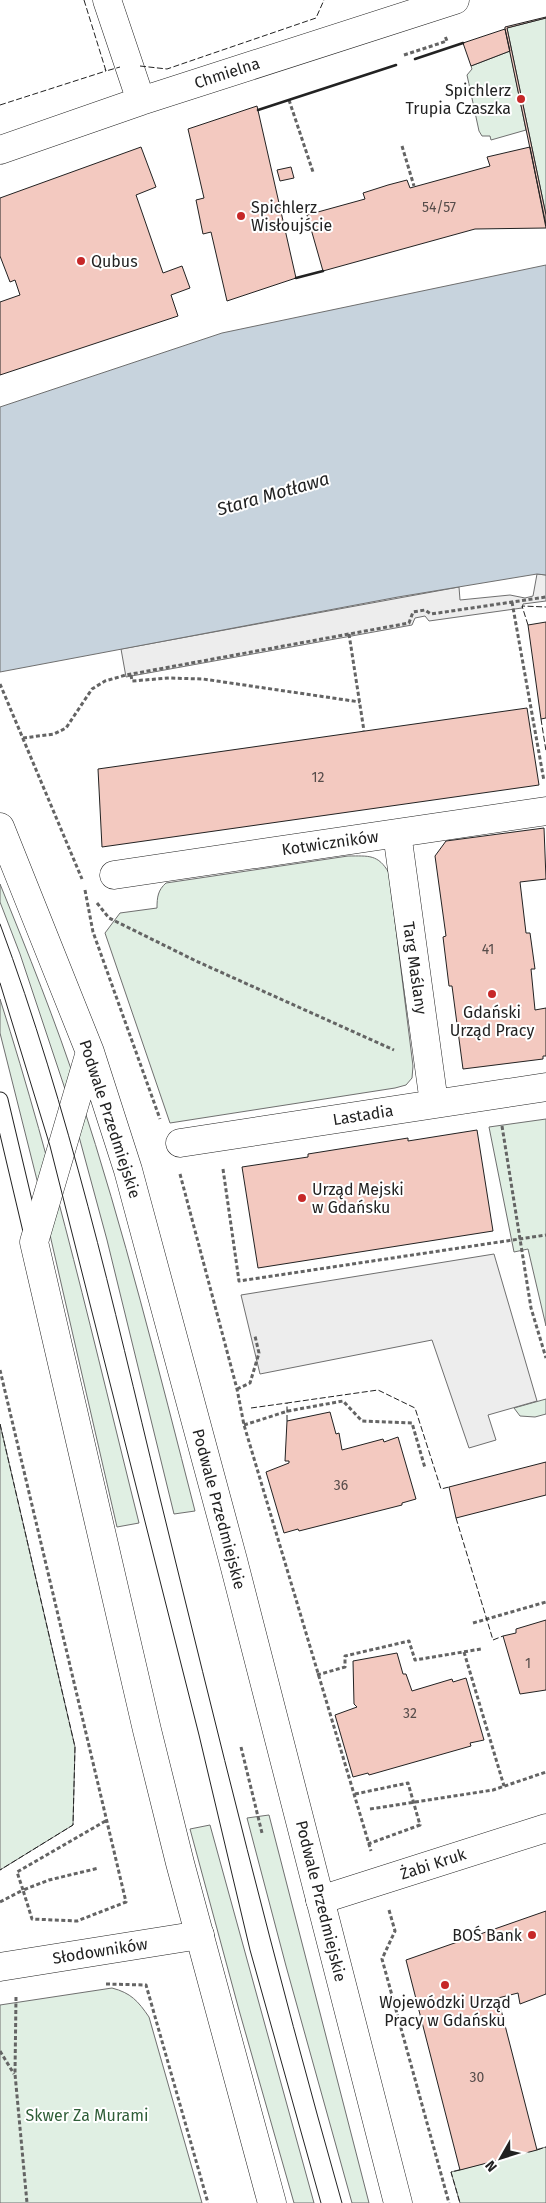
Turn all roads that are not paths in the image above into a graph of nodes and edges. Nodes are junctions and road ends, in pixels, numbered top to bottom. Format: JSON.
{"nodes":[{"id":1,"x":107,"y":0,"type":"edge"},
{"id":2,"x":455,"y":0,"type":"edge"},
{"id":3,"x":394,"y":9,"type":"edge"},
{"id":4,"x":141,"y":101,"type":"junction"},
{"id":5,"x":0,"y":150,"type":"edge"},
{"id":6,"x":546,"y":811,"type":"edge"},
{"id":7,"x":0,"y":827,"type":"edge"},
{"id":8,"x":396,"y":833,"type":"junction"},
{"id":9,"x":114,"y":874,"type":"dead end"},
{"id":10,"x":90,"y":1052,"type":"junction"},
{"id":11,"x":546,"y":1087,"type":"edge"},
{"id":12,"x":0,"y":1100,"type":"edge"},
{"id":13,"x":434,"y":1103,"type":"junction"},
{"id":14,"x":180,"y":1143,"type":"dead end"},
{"id":15,"x":34,"y":1242,"type":"junction"},
{"id":16,"x":546,"y":1828,"type":"edge"},
{"id":17,"x":320,"y":1900,"type":"junction"},
{"id":18,"x":200,"y":1935,"type":"junction"},
{"id":19,"x":0,"y":1967,"type":"edge"},
{"id":20,"x":272,"y":2203,"type":"edge"},
{"id":21,"x":398,"y":2203,"type":"edge"}],
"edges":[{"from":1,"to":4,"type":"main road"},
{"from":2,"to":3,"type":"main road","name":"Chmielna"},
{"from":3,"to":4,"type":"main road","name":"Chmielna"},
{"from":4,"to":5,"type":"main road","name":"Chmielna"},
{"from":6,"to":8,"type":"main road","name":"Kotwiczników"},
{"from":7,"to":10,"type":"main road","name":"Podwale Przedmiejskie"},
{"from":8,"to":9,"type":"main road","name":"Kotwiczników"},
{"from":8,"to":13,"type":"main road","name":"Targ Maślany"},
{"from":10,"to":15,"type":"main road"},
{"from":10,"to":17,"type":"main road","name":"Podwale Przedmiejskie"},
{"from":11,"to":13,"type":"main road","name":"Lastadia"},
{"from":12,"to":15,"type":"lane"},
{"from":13,"to":14,"type":"main road","name":"Lastadia"},
{"from":15,"to":18,"type":"main road"},
{"from":16,"to":17,"type":"main road","name":"Żabi Kruk"},
{"from":17,"to":21,"type":"main road","name":"Podwale Przedmiejskie"},
{"from":18,"to":19,"type":"main road","name":"Słodowników"},
{"from":18,"to":20,"type":"main road"}]}
